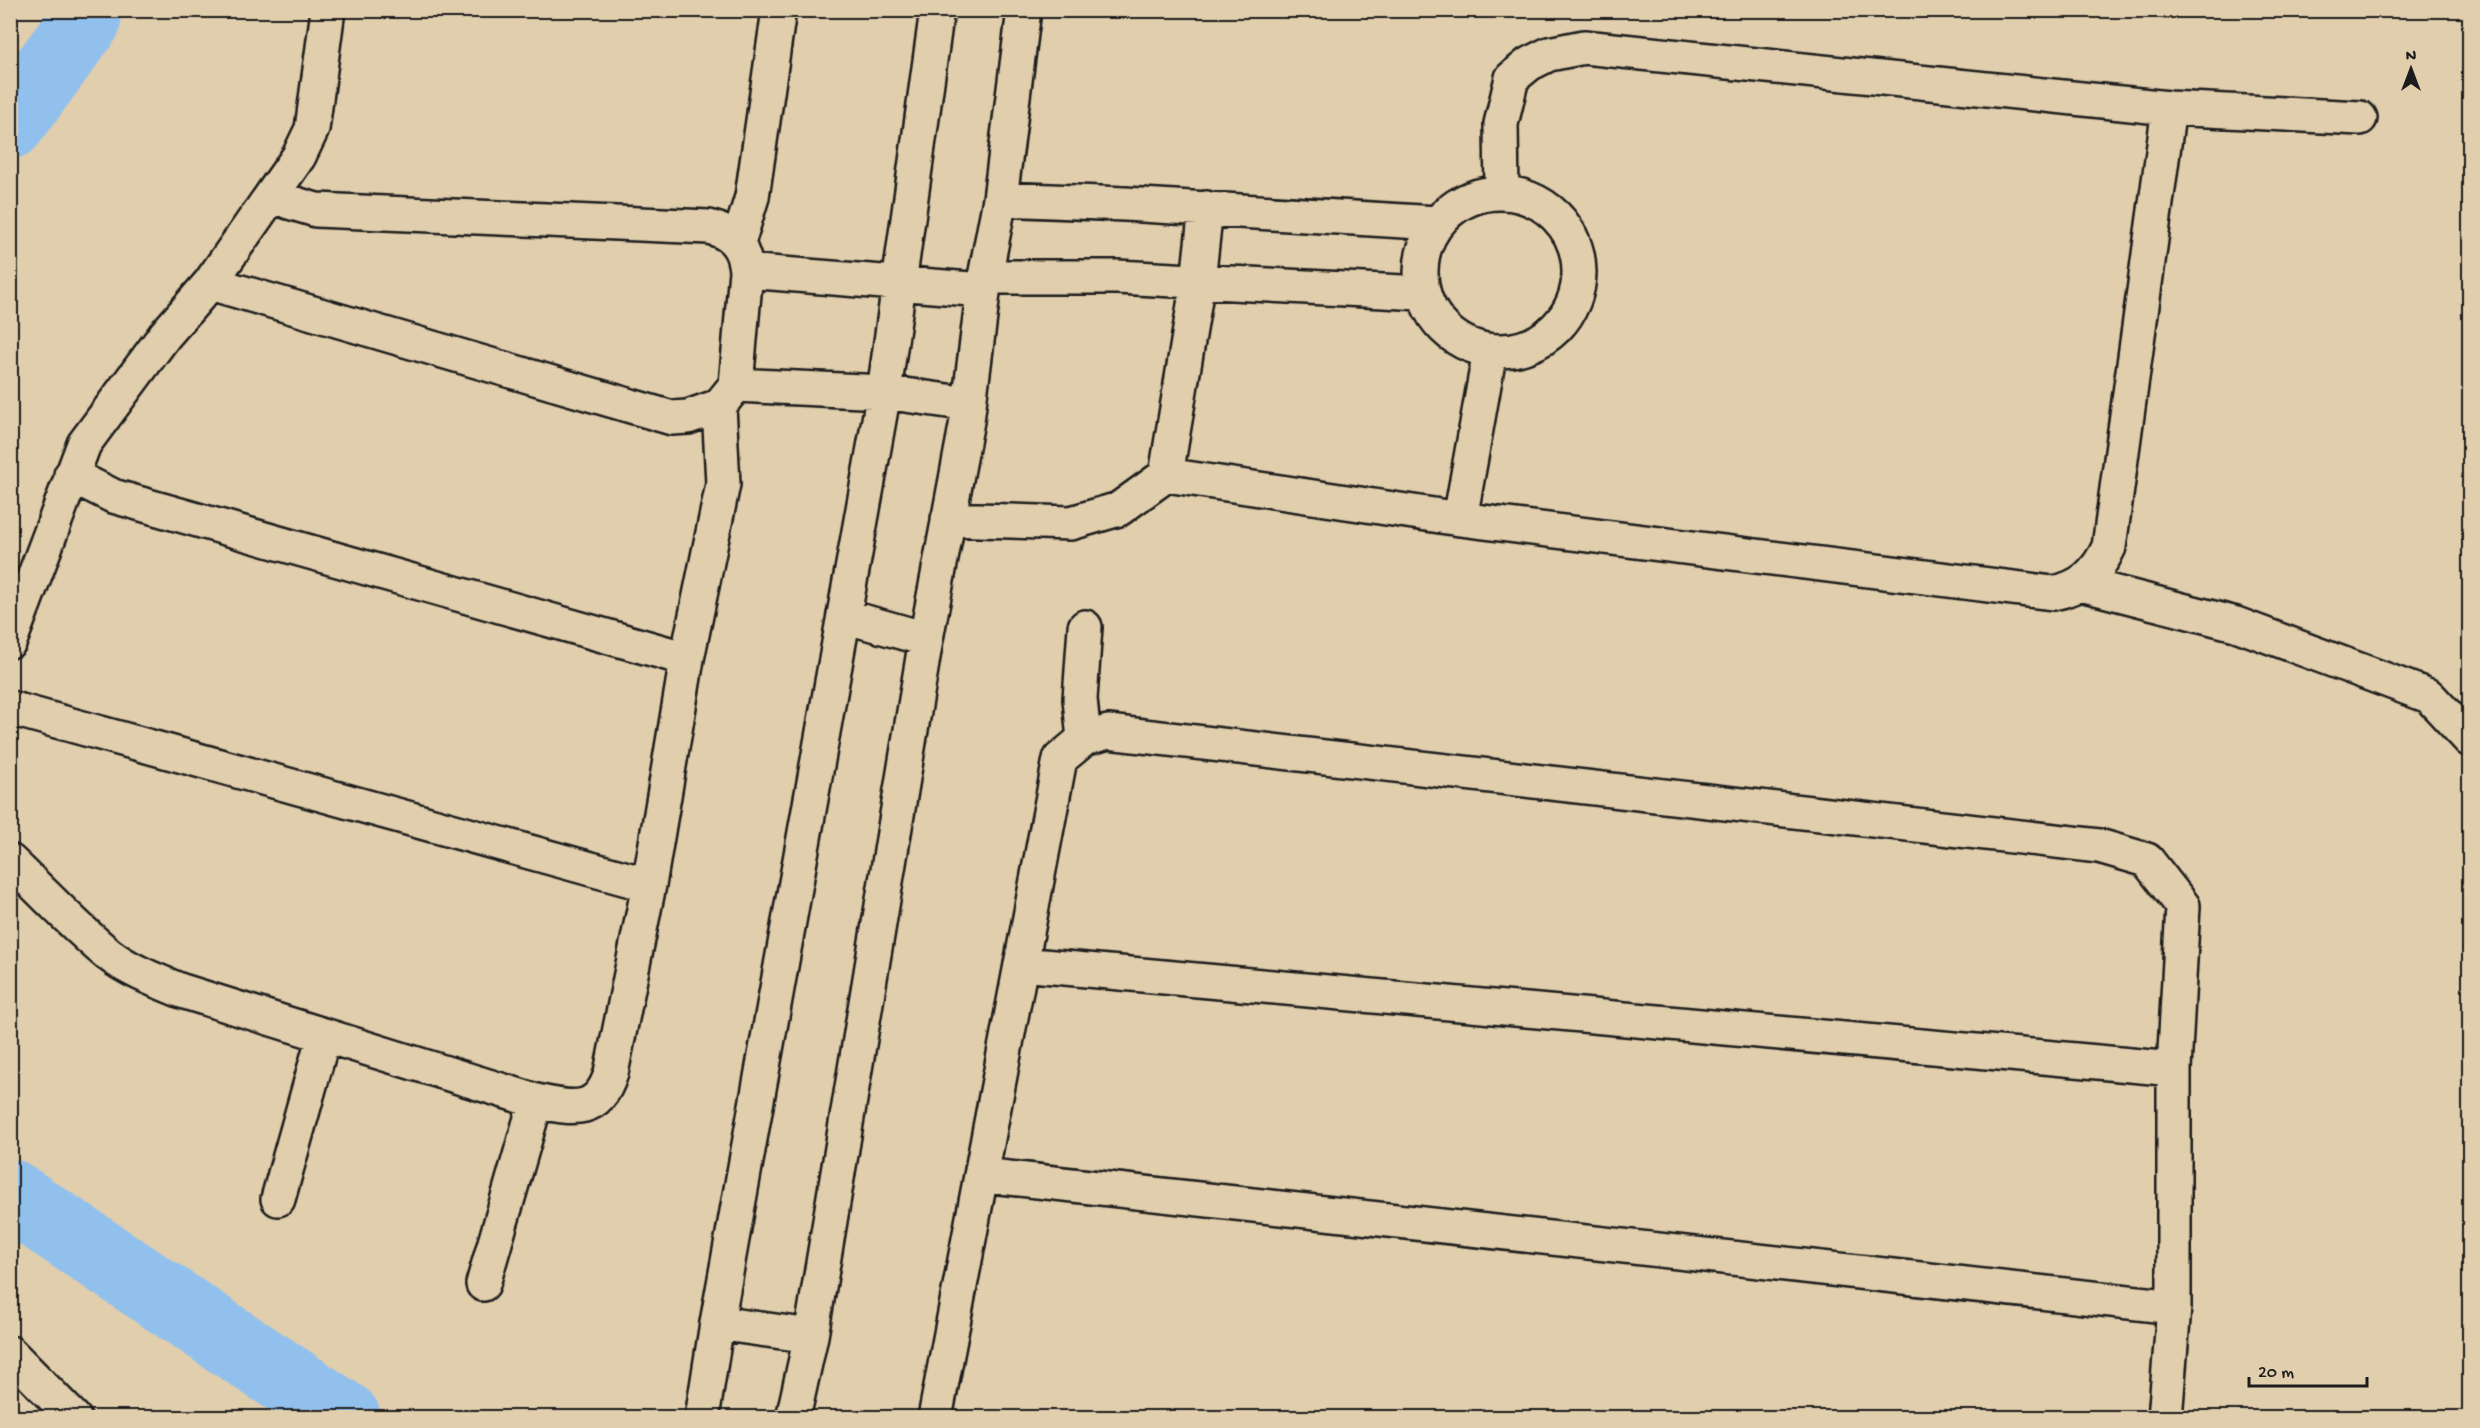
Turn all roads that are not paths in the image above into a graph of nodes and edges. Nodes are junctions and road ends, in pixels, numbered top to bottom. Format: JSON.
{"nodes":[{"id":1,"x":328,"y":10,"type":"edge"},
{"id":2,"x":779,"y":10,"type":"edge"},
{"id":3,"x":937,"y":10,"type":"edge"},
{"id":4,"x":1024,"y":10,"type":"edge"},
{"id":5,"x":2169,"y":108,"type":"junction"},
{"id":6,"x":2360,"y":118,"type":"dead end"},
{"id":7,"x":1502,"y":193,"type":"junction"},
{"id":8,"x":273,"y":195,"type":"junction"},
{"id":9,"x":1000,"y":199,"type":"junction"},
{"id":10,"x":1206,"y":208,"type":"junction"},
{"id":11,"x":1437,"y":223,"type":"junction"},
{"id":12,"x":742,"y":257,"type":"junction"},
{"id":13,"x":1198,"y":281,"type":"junction"},
{"id":14,"x":210,"y":283,"type":"junction"},
{"id":15,"x":901,"y":283,"type":"junction"},
{"id":16,"x":984,"y":284,"type":"junction"},
{"id":17,"x":1422,"y":292,"type":"junction"},
{"id":18,"x":1490,"y":351,"type":"junction"},
{"id":19,"x":884,"y":392,"type":"junction"},
{"id":20,"x":728,"y":395,"type":"junction"},
{"id":21,"x":969,"y":404,"type":"junction"},
{"id":22,"x":71,"y":475,"type":"junction"},
{"id":23,"x":1166,"y":475,"type":"junction"},
{"id":24,"x":948,"y":519,"type":"junction"},
{"id":25,"x":1460,"y":519,"type":"junction"},
{"id":26,"x":2081,"y":584,"type":"junction"},
{"id":27,"x":844,"y":616,"type":"junction"},
{"id":28,"x":1085,"y":627,"type":"dead end"},
{"id":29,"x":926,"y":639,"type":"junction"},
{"id":30,"x":10,"y":640,"type":"edge"},
{"id":31,"x":687,"y":659,"type":"junction"},
{"id":32,"x":10,"y":708,"type":"edge"},
{"id":33,"x":1084,"y":739,"type":"junction"},
{"id":34,"x":2469,"y":740,"type":"edge"},
{"id":35,"x":10,"y":861,"type":"edge"},
{"id":36,"x":649,"y":885,"type":"junction"},
{"id":37,"x":1021,"y":964,"type":"junction"},
{"id":38,"x":324,"y":1035,"type":"junction"},
{"id":39,"x":2174,"y":1070,"type":"junction"},
{"id":40,"x":536,"y":1101,"type":"junction"},
{"id":41,"x":982,"y":1175,"type":"junction"},
{"id":42,"x":278,"y":1199,"type":"dead end"},
{"id":43,"x":483,"y":1284,"type":"dead end"},
{"id":44,"x":2174,"y":1307,"type":"junction"},
{"id":45,"x":717,"y":1323,"type":"junction"},
{"id":46,"x":811,"y":1336,"type":"junction"},
{"id":47,"x":10,"y":1353,"type":"edge"},
{"id":48,"x":74,"y":1418,"type":"edge"},
{"id":49,"x":702,"y":1418,"type":"edge"},
{"id":50,"x":793,"y":1418,"type":"edge"},
{"id":51,"x":935,"y":1418,"type":"edge"},
{"id":52,"x":2165,"y":1418,"type":"edge"}],
"edges":[{"from":1,"to":8,"type":"street"},
{"from":2,"to":12,"type":"street"},
{"from":3,"to":15,"type":"street"},
{"from":4,"to":9,"type":"street"},
{"from":5,"to":6,"type":"street"},
{"from":5,"to":7,"type":"street"},
{"from":5,"to":26,"type":"street"},
{"from":7,"to":11,"type":"street"},
{"from":7,"to":18,"type":"street"},
{"from":8,"to":12,"type":"street"},
{"from":8,"to":14,"type":"street"},
{"from":9,"to":10,"type":"street"},
{"from":9,"to":16,"type":"street"},
{"from":10,"to":11,"type":"street"},
{"from":10,"to":13,"type":"street"},
{"from":11,"to":17,"type":"street"},
{"from":12,"to":15,"type":"street"},
{"from":12,"to":20,"type":"street"},
{"from":13,"to":16,"type":"street"},
{"from":13,"to":17,"type":"street"},
{"from":13,"to":23,"type":"street"},
{"from":14,"to":20,"type":"street"},
{"from":14,"to":22,"type":"street"},
{"from":15,"to":16,"type":"street"},
{"from":15,"to":19,"type":"street"},
{"from":16,"to":21,"type":"street"},
{"from":17,"to":18,"type":"street"},
{"from":18,"to":25,"type":"street"},
{"from":19,"to":20,"type":"street"},
{"from":19,"to":21,"type":"street"},
{"from":19,"to":27,"type":"street"},
{"from":20,"to":31,"type":"street"},
{"from":21,"to":24,"type":"street"},
{"from":22,"to":30,"type":"street"},
{"from":22,"to":31,"type":"street"},
{"from":23,"to":24,"type":"street"},
{"from":23,"to":25,"type":"street"},
{"from":24,"to":29,"type":"street"},
{"from":25,"to":26,"type":"street"},
{"from":26,"to":34,"type":"street"},
{"from":27,"to":29,"type":"street"},
{"from":27,"to":45,"type":"street"},
{"from":28,"to":33,"type":"street"},
{"from":29,"to":46,"type":"street"},
{"from":31,"to":36,"type":"street"},
{"from":32,"to":36,"type":"street"},
{"from":33,"to":37,"type":"street"},
{"from":33,"to":39,"type":"street"},
{"from":35,"to":38,"type":"street"},
{"from":36,"to":40,"type":"street"},
{"from":37,"to":39,"type":"street"},
{"from":37,"to":41,"type":"street"},
{"from":38,"to":40,"type":"street"},
{"from":38,"to":42,"type":"street"},
{"from":39,"to":44,"type":"street"},
{"from":40,"to":43,"type":"street"},
{"from":41,"to":44,"type":"street"},
{"from":41,"to":51,"type":"street"},
{"from":44,"to":52,"type":"street"},
{"from":45,"to":46,"type":"street"},
{"from":45,"to":49,"type":"street"},
{"from":46,"to":50,"type":"street"},
{"from":47,"to":48,"type":"street"}]}
